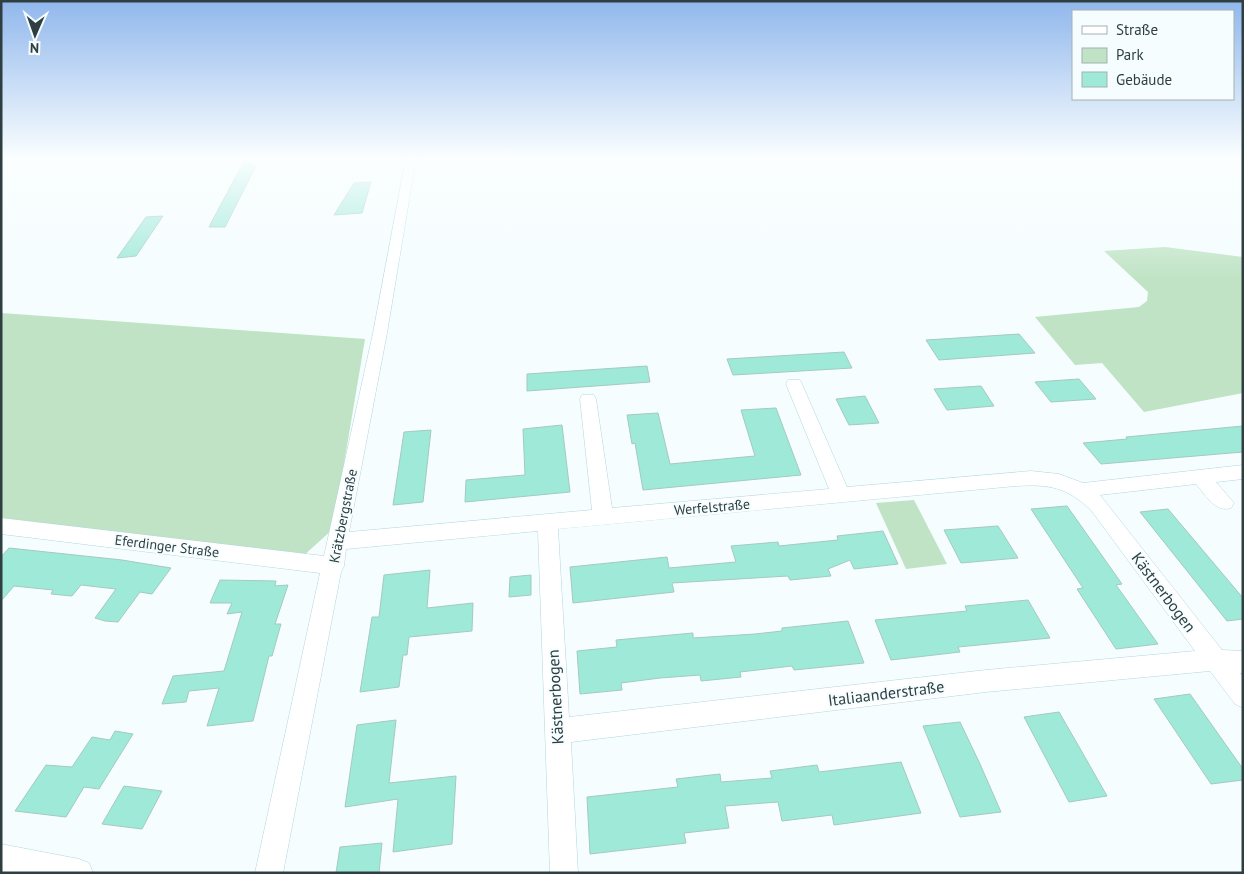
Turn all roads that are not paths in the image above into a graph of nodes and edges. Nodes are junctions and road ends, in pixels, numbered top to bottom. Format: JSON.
{"nodes":[{"id":1,"x":404,"y":199,"type":"edge"},
{"id":2,"x":794,"y":384,"type":"dead end"},
{"id":3,"x":588,"y":399,"type":"dead end"},
{"id":4,"x":1243,"y":472,"type":"edge"},
{"id":5,"x":1200,"y":476,"type":"junction"},
{"id":6,"x":1084,"y":490,"type":"junction"},
{"id":7,"x":841,"y":495,"type":"junction"},
{"id":8,"x":1224,"y":503,"type":"dead end"},
{"id":9,"x":603,"y":517,"type":"junction"},
{"id":10,"x":548,"y":522,"type":"junction"},
{"id":11,"x":1,"y":526,"type":"edge"},
{"id":12,"x":338,"y":541,"type":"junction"},
{"id":13,"x":334,"y":566,"type":"junction"},
{"id":14,"x":1215,"y":660,"type":"junction"},
{"id":15,"x":1243,"y":662,"type":"edge"},
{"id":16,"x":1243,"y":696,"type":"edge"},
{"id":17,"x":557,"y":731,"type":"junction"},
{"id":18,"x":1,"y":858,"type":"edge"},
{"id":19,"x":79,"y":873,"type":"edge"},
{"id":20,"x":269,"y":873,"type":"edge"},
{"id":21,"x":564,"y":873,"type":"edge"}],
"edges":[{"from":1,"to":12,"type":"street","name":"Krätzbergstraße"},
{"from":2,"to":7,"type":"street"},
{"from":3,"to":9,"type":"street"},
{"from":4,"to":5,"type":"street"},
{"from":5,"to":6,"type":"street"},
{"from":5,"to":8,"type":"street"},
{"from":6,"to":7,"type":"street","name":"Werfelstraße"},
{"from":6,"to":14,"type":"street","name":"Kästnerbogen"},
{"from":7,"to":9,"type":"street","name":"Werfelstraße"},
{"from":9,"to":10,"type":"street","name":"Werfelstraße"},
{"from":10,"to":12,"type":"street","name":"Werfelstraße"},
{"from":10,"to":17,"type":"street","name":"Kästnerbogen"},
{"from":11,"to":13,"type":"street","name":"Eferdinger Straße"},
{"from":12,"to":13,"type":"street","name":"Krätzbergstraße"},
{"from":13,"to":20,"type":"street","name":"Krätzbergstraße"},
{"from":14,"to":15,"type":"street","name":"Italiaanderstraße"},
{"from":14,"to":16,"type":"street","name":"Kästnerbogen"},
{"from":14,"to":17,"type":"street","name":"Italiaanderstraße"},
{"from":17,"to":21,"type":"street","name":"Kästnerbogen"},
{"from":18,"to":19,"type":"street"}]}
